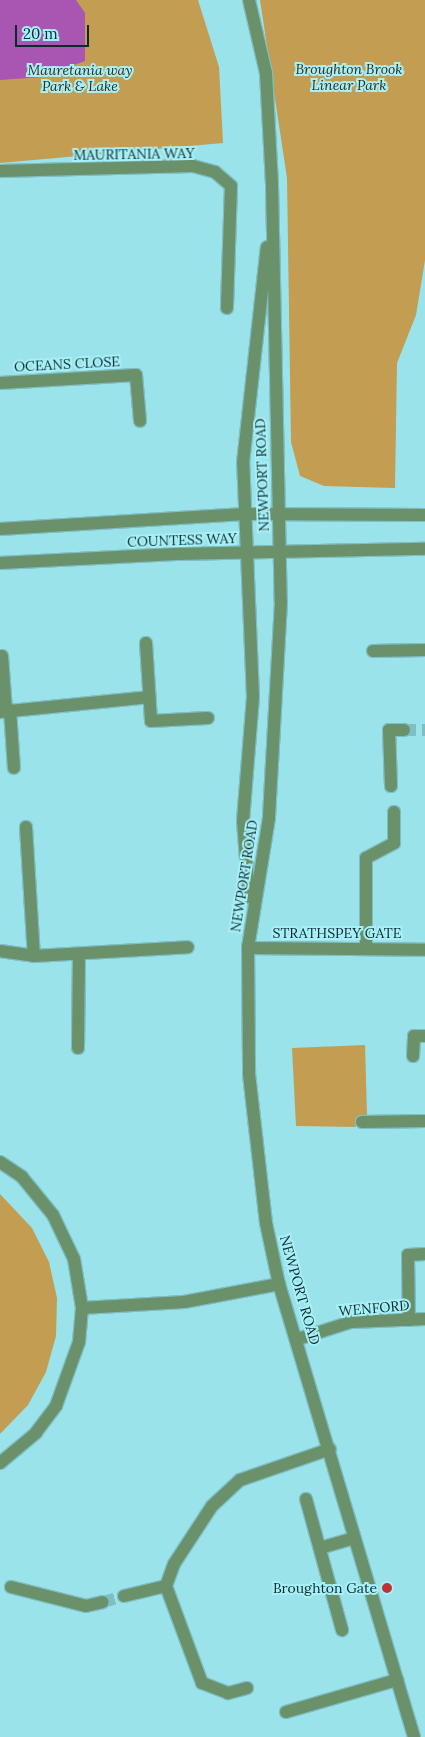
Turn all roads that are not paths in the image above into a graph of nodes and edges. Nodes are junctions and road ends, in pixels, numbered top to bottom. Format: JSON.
{"nodes":[{"id":1,"x":249,"y":0,"type":"edge"},
{"id":2,"x":0,"y":171,"type":"edge"},
{"id":3,"x":273,"y":206,"type":"junction"},
{"id":4,"x":227,"y":308,"type":"dead end"},
{"id":5,"x":0,"y":383,"type":"edge"},
{"id":6,"x":140,"y":421,"type":"dead end"},
{"id":7,"x":278,"y":513,"type":"junction"},
{"id":8,"x":245,"y":514,"type":"junction"},
{"id":9,"x":425,"y":514,"type":"edge"},
{"id":10,"x":0,"y":529,"type":"edge"},
{"id":11,"x":425,"y":550,"type":"edge"},
{"id":12,"x":280,"y":552,"type":"junction"},
{"id":13,"x":248,"y":553,"type":"junction"},
{"id":14,"x":0,"y":563,"type":"edge"},
{"id":15,"x":146,"y":643,"type":"dead end"},
{"id":16,"x":425,"y":650,"type":"edge"},
{"id":17,"x":373,"y":651,"type":"dead end"},
{"id":18,"x":2,"y":656,"type":"dead end"},
{"id":19,"x":149,"y":697,"type":"junction"},
{"id":20,"x":5,"y":711,"type":"edge"},
{"id":21,"x":208,"y":718,"type":"dead end"},
{"id":22,"x":404,"y":730,"type":"tunnel mouth"},
{"id":23,"x":14,"y":768,"type":"dead end"},
{"id":24,"x":391,"y":786,"type":"dead end"},
{"id":25,"x":394,"y":812,"type":"dead end"},
{"id":26,"x":26,"y":827,"type":"dead end"},
{"id":27,"x":250,"y":915,"type":"junction"},
{"id":28,"x":188,"y":947,"type":"dead end"},
{"id":29,"x":248,"y":948,"type":"junction"},
{"id":30,"x":366,"y":948,"type":"junction"},
{"id":31,"x":425,"y":950,"type":"edge"},
{"id":32,"x":0,"y":952,"type":"edge"},
{"id":33,"x":79,"y":954,"type":"junction"},
{"id":34,"x":34,"y":956,"type":"junction"},
{"id":35,"x":425,"y":1036,"type":"edge"},
{"id":36,"x":78,"y":1048,"type":"dead end"},
{"id":37,"x":413,"y":1056,"type":"dead end"},
{"id":38,"x":425,"y":1121,"type":"edge"},
{"id":39,"x":362,"y":1122,"type":"dead end"},
{"id":40,"x":0,"y":1162,"type":"edge"},
{"id":41,"x":425,"y":1254,"type":"edge"},
{"id":42,"x":280,"y":1284,"type":"junction"},
{"id":43,"x":82,"y":1308,"type":"junction"},
{"id":44,"x":425,"y":1319,"type":"edge"},
{"id":45,"x":409,"y":1320,"type":"junction"},
{"id":46,"x":298,"y":1339,"type":"junction"},
{"id":47,"x":330,"y":1449,"type":"junction"},
{"id":48,"x":0,"y":1463,"type":"edge"},
{"id":49,"x":306,"y":1499,"type":"dead end"},
{"id":50,"x":354,"y":1538,"type":"junction"},
{"id":51,"x":320,"y":1548,"type":"junction"},
{"id":52,"x":166,"y":1586,"type":"junction"},
{"id":53,"x":11,"y":1587,"type":"dead end"},
{"id":54,"x":131,"y":1594,"type":"tunnel mouth"},
{"id":55,"x":103,"y":1602,"type":"tunnel mouth"},
{"id":56,"x":342,"y":1630,"type":"dead end"},
{"id":57,"x":397,"y":1680,"type":"junction"},
{"id":58,"x":247,"y":1688,"type":"dead end"},
{"id":59,"x":286,"y":1712,"type":"dead end"},
{"id":60,"x":414,"y":1737,"type":"edge"}],
"edges":[{"from":1,"to":3,"type":"street","name":"NEWPORT ROAD"},
{"from":2,"to":4,"type":"street","name":"MAURITANIA WAY"},
{"from":3,"to":7,"type":"street","name":"NEWPORT ROAD"},
{"from":3,"to":8,"type":"street"},
{"from":5,"to":6,"type":"street","name":"OCEANS CLOSE"},
{"from":7,"to":8,"type":"street"},
{"from":7,"to":9,"type":"street"},
{"from":7,"to":12,"type":"street","name":"NEWPORT ROAD"},
{"from":8,"to":10,"type":"street"},
{"from":8,"to":13,"type":"street"},
{"from":11,"to":12,"type":"street","name":"COUNTESS WAY"},
{"from":12,"to":13,"type":"street","name":"COUNTESS WAY"},
{"from":12,"to":27,"type":"street","name":"NEWPORT ROAD"},
{"from":13,"to":14,"type":"street","name":"COUNTESS WAY"},
{"from":13,"to":27,"type":"street"},
{"from":15,"to":19,"type":"street"},
{"from":16,"to":17,"type":"street"},
{"from":18,"to":20,"type":"street"},
{"from":19,"to":20,"type":"street"},
{"from":19,"to":21,"type":"street"},
{"from":20,"to":23,"type":"street"},
{"from":22,"to":24,"type":"street"},
{"from":25,"to":30,"type":"street"},
{"from":26,"to":34,"type":"street"},
{"from":27,"to":29,"type":"street","name":"NEWPORT ROAD"},
{"from":28,"to":33,"type":"street"},
{"from":29,"to":30,"type":"street","name":"STRATHSPEY GATE"},
{"from":29,"to":42,"type":"street","name":"NEWPORT ROAD"},
{"from":30,"to":31,"type":"street","name":"STRATHSPEY GATE"},
{"from":32,"to":34,"type":"street"},
{"from":33,"to":34,"type":"street"},
{"from":33,"to":36,"type":"street"},
{"from":35,"to":37,"type":"street"},
{"from":38,"to":39,"type":"street"},
{"from":40,"to":43,"type":"street"},
{"from":41,"to":45,"type":"street"},
{"from":42,"to":43,"type":"street"},
{"from":42,"to":46,"type":"street","name":"NEWPORT ROAD"},
{"from":43,"to":48,"type":"street"},
{"from":44,"to":45,"type":"street","name":"WENFORD"},
{"from":45,"to":46,"type":"street","name":"WENFORD"},
{"from":46,"to":47,"type":"street","name":"NEWPORT ROAD"},
{"from":47,"to":50,"type":"street","name":"NEWPORT ROAD"},
{"from":47,"to":52,"type":"street"},
{"from":49,"to":51,"type":"street"},
{"from":50,"to":51,"type":"street"},
{"from":50,"to":57,"type":"street","name":"NEWPORT ROAD"},
{"from":51,"to":56,"type":"street"},
{"from":52,"to":54,"type":"street"},
{"from":52,"to":58,"type":"street"},
{"from":53,"to":55,"type":"street"},
{"from":57,"to":59,"type":"street"},
{"from":57,"to":60,"type":"street","name":"NEWPORT ROAD"}]}
